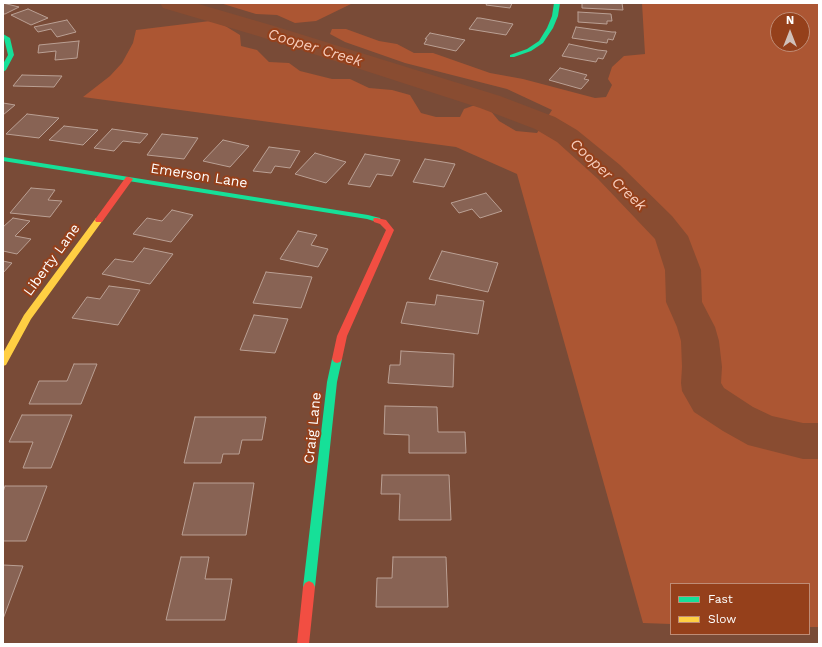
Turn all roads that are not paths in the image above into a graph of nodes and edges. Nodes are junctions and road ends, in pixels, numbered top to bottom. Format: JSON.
{"nodes":[{"id":1,"x":557,"y":3,"type":"edge"},
{"id":2,"x":3,"y":36,"type":"edge"},
{"id":3,"x":512,"y":56,"type":"dead end"},
{"id":4,"x":3,"y":70,"type":"edge"},
{"id":5,"x":3,"y":159,"type":"edge"},
{"id":6,"x":129,"y":179,"type":"junction"},
{"id":7,"x":388,"y":226,"type":"joint"},
{"id":8,"x":3,"y":362,"type":"edge"},
{"id":9,"x":303,"y":644,"type":"edge"}],
"edges":[{"from":1,"to":3,"type":"street"},
{"from":2,"to":4,"type":"street"},
{"from":5,"to":6,"type":"street","name":"Emerson Lane"},
{"from":6,"to":7,"type":"street","name":"Emerson Lane"},
{"from":6,"to":8,"type":"street","name":"Liberty Lane"},
{"from":7,"to":9,"type":"street","name":"Craig Lane"}]}
